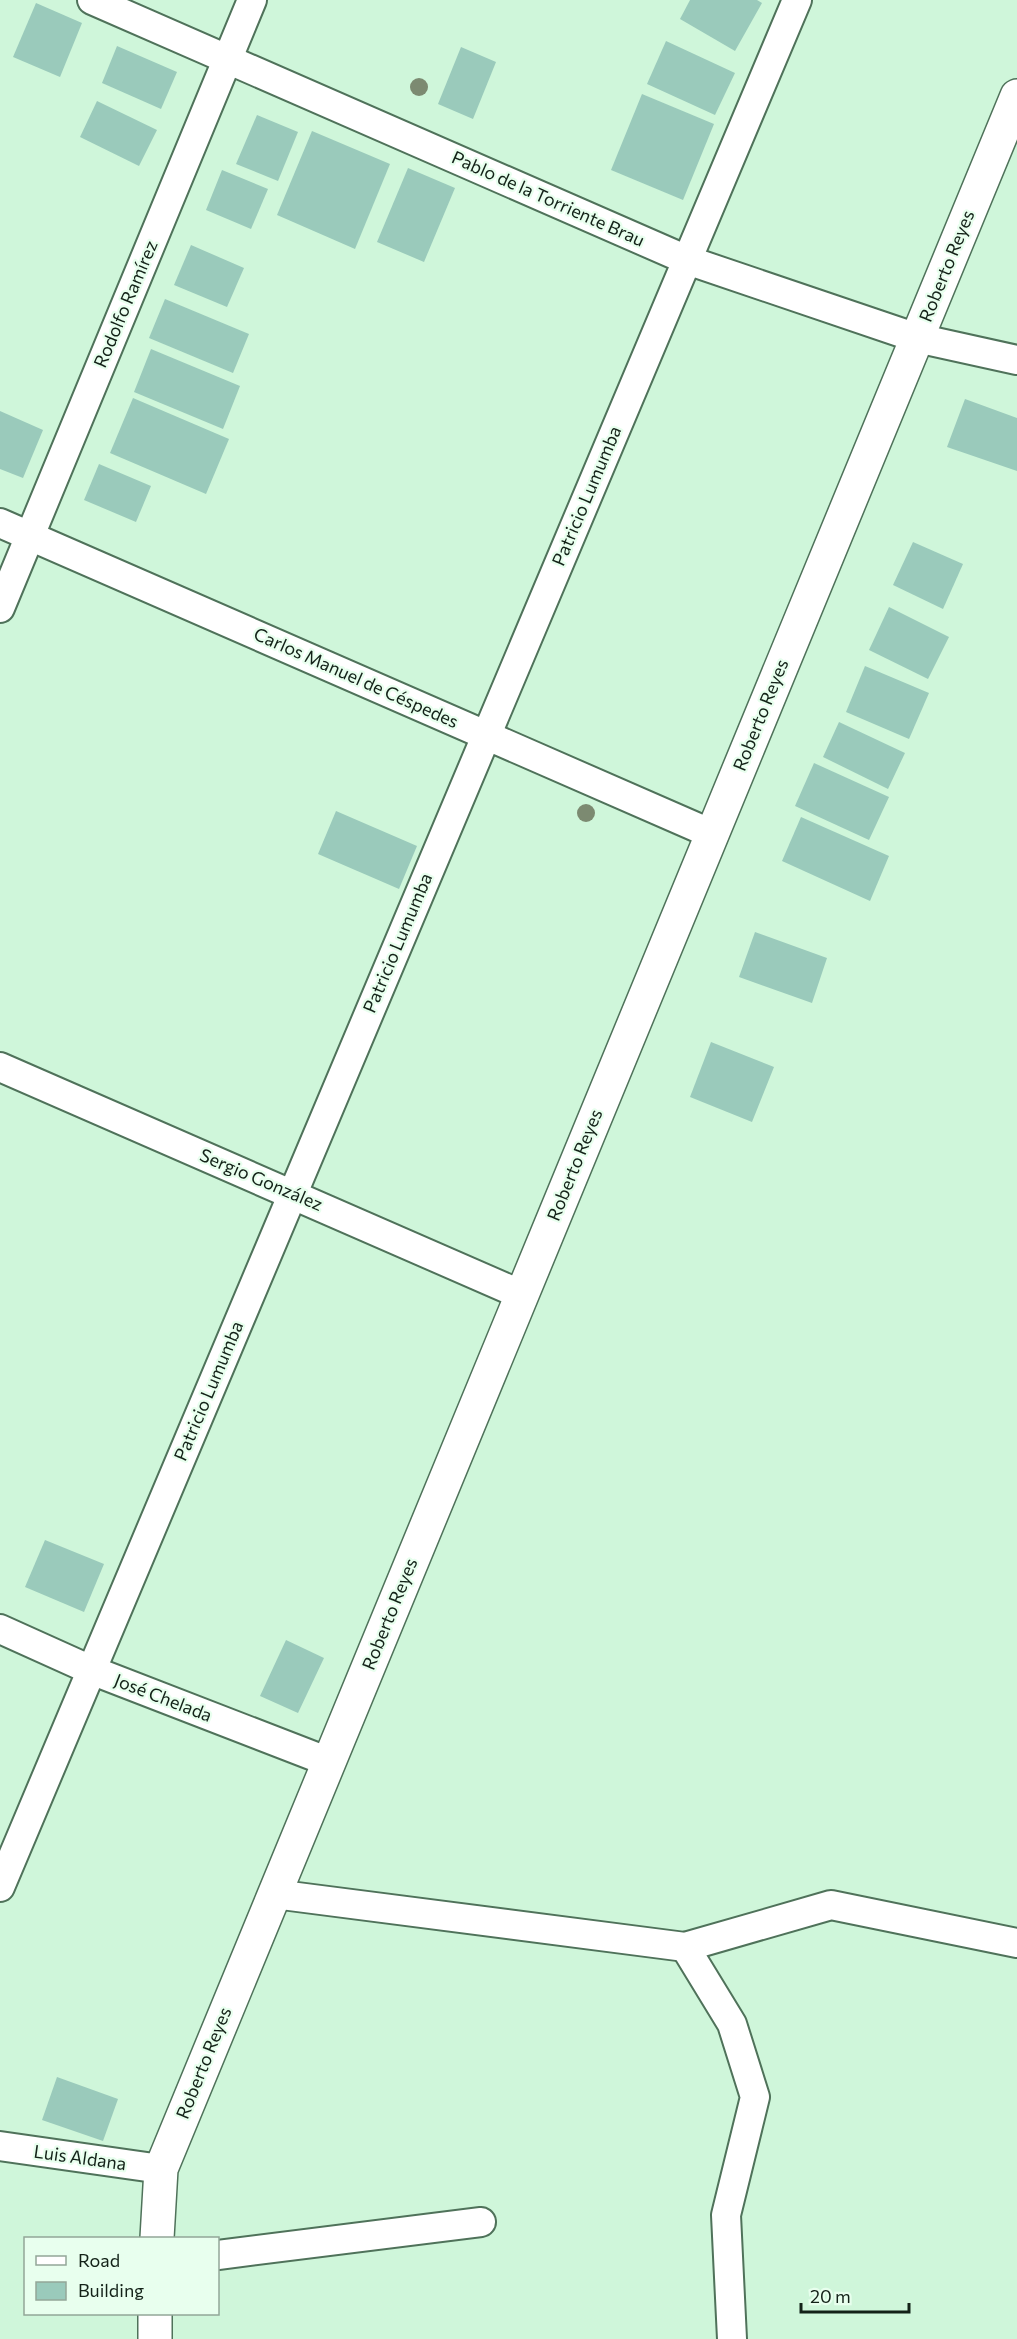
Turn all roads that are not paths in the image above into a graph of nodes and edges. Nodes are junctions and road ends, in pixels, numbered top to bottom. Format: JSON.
{"nodes":[{"id":1,"x":92,"y":0,"type":"edge"},
{"id":2,"x":252,"y":0,"type":"edge"},
{"id":3,"x":796,"y":0,"type":"edge"},
{"id":4,"x":228,"y":59,"type":"junction"},
{"id":5,"x":1017,"y":96,"type":"edge"},
{"id":6,"x":687,"y":260,"type":"junction"},
{"id":7,"x":917,"y":339,"type":"junction"},
{"id":8,"x":1017,"y":360,"type":"edge"},
{"id":9,"x":0,"y":523,"type":"edge"},
{"id":10,"x":30,"y":536,"type":"junction"},
{"id":11,"x":0,"y":608,"type":"edge"},
{"id":12,"x":486,"y":735,"type":"junction"},
{"id":13,"x":712,"y":834,"type":"junction"},
{"id":14,"x":0,"y":1067,"type":"edge"},
{"id":15,"x":292,"y":1194,"type":"junction"},
{"id":16,"x":522,"y":1295,"type":"junction"},
{"id":17,"x":0,"y":1629,"type":"edge"},
{"id":18,"x":92,"y":1670,"type":"junction"},
{"id":19,"x":329,"y":1762,"type":"junction"},
{"id":20,"x":0,"y":1887,"type":"edge"},
{"id":21,"x":274,"y":1894,"type":"junction"},
{"id":22,"x":1017,"y":1943,"type":"edge"},
{"id":23,"x":685,"y":1947,"type":"junction"},
{"id":24,"x":0,"y":2146,"type":"edge"},
{"id":25,"x":161,"y":2169,"type":"junction"},
{"id":26,"x":481,"y":2222,"type":"dead end"},
{"id":27,"x":157,"y":2237,"type":"edge"},
{"id":28,"x":219,"y":2255,"type":"edge"},
{"id":29,"x":155,"y":2315,"type":"edge"},
{"id":30,"x":155,"y":2339,"type":"edge"},
{"id":31,"x":732,"y":2339,"type":"edge"}],
"edges":[{"from":1,"to":4,"type":"street","name":"Pablo de la Torriente Brau"},
{"from":2,"to":4,"type":"street","name":"Rodolfo Ramírez"},
{"from":3,"to":6,"type":"street","name":"Patricio Lumumba"},
{"from":4,"to":6,"type":"street","name":"Pablo de la Torriente Brau"},
{"from":4,"to":10,"type":"street","name":"Rodolfo Ramírez"},
{"from":5,"to":7,"type":"street","name":"Roberto Reyes"},
{"from":6,"to":7,"type":"street","name":"Pablo de la Torriente Brau"},
{"from":6,"to":12,"type":"street","name":"Patricio Lumumba"},
{"from":7,"to":8,"type":"street","name":"Pablo de la Torriente Brau"},
{"from":7,"to":13,"type":"street","name":"Roberto Reyes"},
{"from":9,"to":10,"type":"street","name":"Carlos Manuel de Céspedes"},
{"from":10,"to":11,"type":"street","name":"Rodolfo Ramírez"},
{"from":10,"to":12,"type":"street","name":"Carlos Manuel de Céspedes"},
{"from":12,"to":13,"type":"street","name":"Carlos Manuel de Céspedes"},
{"from":12,"to":15,"type":"street","name":"Patricio Lumumba"},
{"from":13,"to":16,"type":"street","name":"Roberto Reyes"},
{"from":14,"to":15,"type":"street","name":"Sergio González"},
{"from":15,"to":16,"type":"street","name":"Sergio González"},
{"from":15,"to":18,"type":"street","name":"Patricio Lumumba"},
{"from":16,"to":19,"type":"street","name":"Roberto Reyes"},
{"from":17,"to":18,"type":"street","name":"José Chelada"},
{"from":18,"to":19,"type":"street","name":"José Chelada"},
{"from":18,"to":20,"type":"street","name":"Patricio Lumumba"},
{"from":19,"to":21,"type":"street","name":"Roberto Reyes"},
{"from":21,"to":23,"type":"street"},
{"from":21,"to":25,"type":"street","name":"Roberto Reyes"},
{"from":22,"to":23,"type":"street"},
{"from":23,"to":31,"type":"street"},
{"from":24,"to":25,"type":"street","name":"Luis Aldana"},
{"from":25,"to":27,"type":"street","name":"Roberto Reyes"},
{"from":26,"to":28,"type":"street"},
{"from":29,"to":30,"type":"street"}]}
